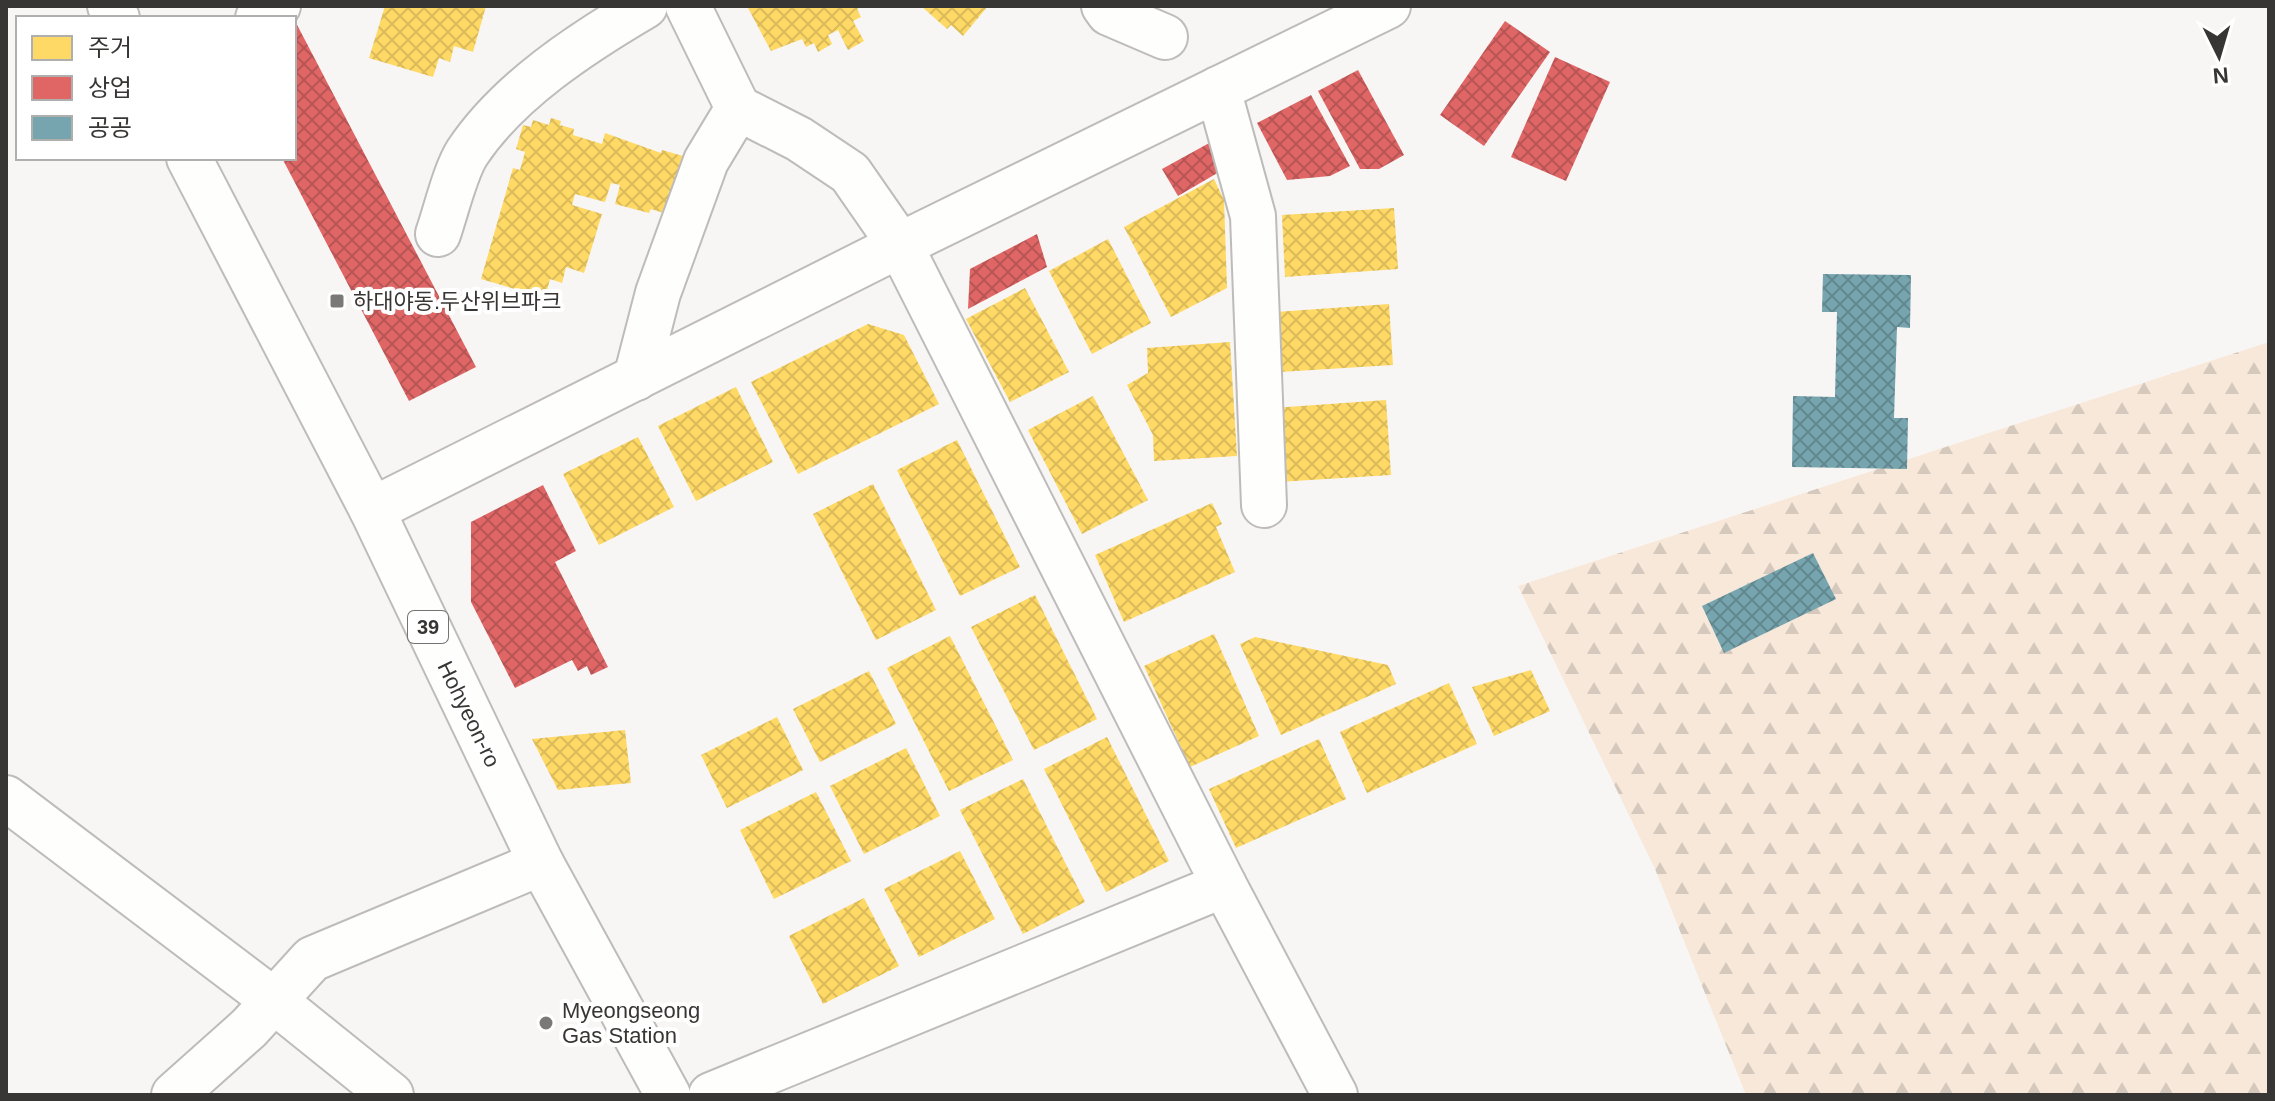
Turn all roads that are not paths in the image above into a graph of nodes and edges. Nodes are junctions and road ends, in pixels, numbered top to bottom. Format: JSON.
{"nodes":[{"id":1,"x":645,"y":6,"type":"edge"},
{"id":2,"x":688,"y":6,"type":"edge"},
{"id":3,"x":1104,"y":6,"type":"edge"},
{"id":4,"x":1388,"y":6,"type":"edge"},
{"id":5,"x":1165,"y":37,"type":"dead end"},
{"id":6,"x":1218,"y":89,"type":"junction"},
{"id":7,"x":738,"y":108,"type":"junction"},
{"id":8,"x":190,"y":160,"type":"edge"},
{"id":9,"x":438,"y":234,"type":"dead end"},
{"id":10,"x":900,"y":245,"type":"junction"},
{"id":11,"x":636,"y":378,"type":"junction"},
{"id":12,"x":1264,"y":505,"type":"dead end"},
{"id":13,"x":372,"y":510,"type":"junction"},
{"id":14,"x":6,"y":798,"type":"edge"},
{"id":15,"x":541,"y":863,"type":"junction"},
{"id":16,"x":1224,"y":885,"type":"junction"},
{"id":17,"x":273,"y":1000,"type":"junction"},
{"id":18,"x":174,"y":1095,"type":"edge"},
{"id":19,"x":391,"y":1095,"type":"edge"},
{"id":20,"x":668,"y":1095,"type":"edge"},
{"id":21,"x":711,"y":1095,"type":"edge"},
{"id":22,"x":1335,"y":1095,"type":"edge"}],
"edges":[{"from":1,"to":9,"type":"street"},
{"from":2,"to":7,"type":"street"},
{"from":3,"to":5,"type":"street"},
{"from":4,"to":6,"type":"street"},
{"from":6,"to":10,"type":"street"},
{"from":6,"to":12,"type":"street"},
{"from":7,"to":10,"type":"street"},
{"from":7,"to":11,"type":"street"},
{"from":8,"to":13,"type":"street","name":"Hohyeon-ro","number":"39"},
{"from":10,"to":11,"type":"street"},
{"from":10,"to":16,"type":"street"},
{"from":11,"to":13,"type":"street"},
{"from":13,"to":15,"type":"street","name":"Hohyeon-ro","number":"39"},
{"from":14,"to":17,"type":"street"},
{"from":15,"to":17,"type":"street"},
{"from":15,"to":20,"type":"street","name":"Hohyeon-ro","number":"39"},
{"from":16,"to":21,"type":"street"},
{"from":16,"to":22,"type":"street"},
{"from":17,"to":18,"type":"street"},
{"from":17,"to":19,"type":"street"}]}
